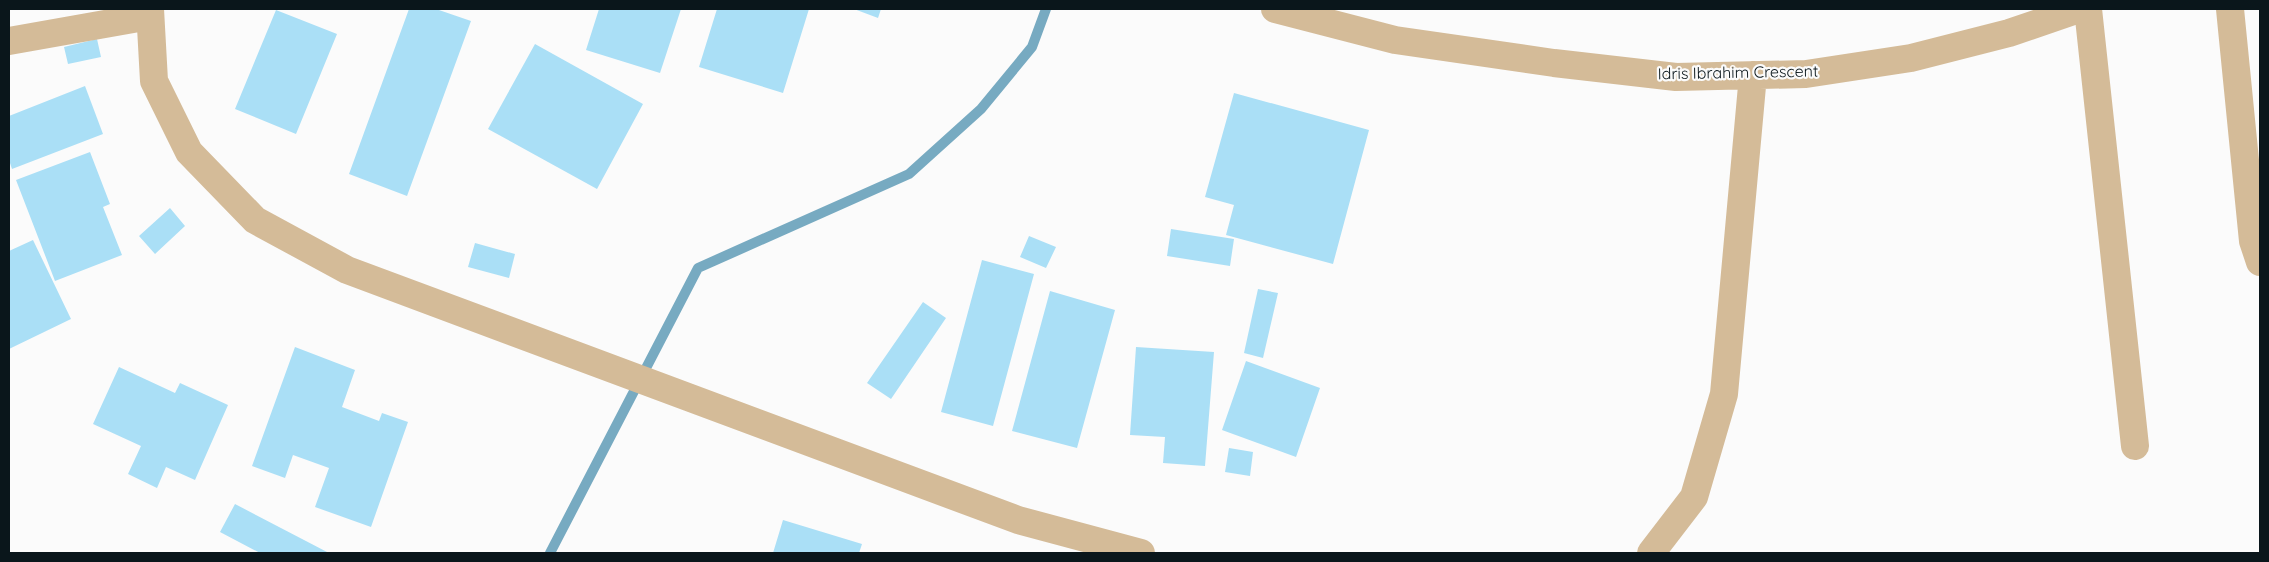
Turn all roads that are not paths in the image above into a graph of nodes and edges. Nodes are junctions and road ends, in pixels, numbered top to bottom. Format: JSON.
{"nodes":[{"id":1,"x":1275,"y":9,"type":"edge"},
{"id":2,"x":2079,"y":9,"type":"edge"},
{"id":3,"x":2088,"y":9,"type":"edge"},
{"id":4,"x":2230,"y":9,"type":"edge"},
{"id":5,"x":150,"y":12,"type":"edge"},
{"id":6,"x":9,"y":41,"type":"edge"},
{"id":7,"x":1753,"y":75,"type":"junction"},
{"id":8,"x":2260,"y":262,"type":"edge"},
{"id":9,"x":2135,"y":446,"type":"dead end"},
{"id":10,"x":1141,"y":553,"type":"edge"},
{"id":11,"x":1651,"y":553,"type":"edge"}],
"edges":[{"from":1,"to":7,"type":"street","name":"Idris Ibrahim Crescent"},
{"from":2,"to":7,"type":"street","name":"Idris Ibrahim Crescent"},
{"from":3,"to":9,"type":"street"},
{"from":4,"to":8,"type":"street"},
{"from":5,"to":6,"type":"street"},
{"from":5,"to":10,"type":"street"},
{"from":7,"to":11,"type":"street"}]}
